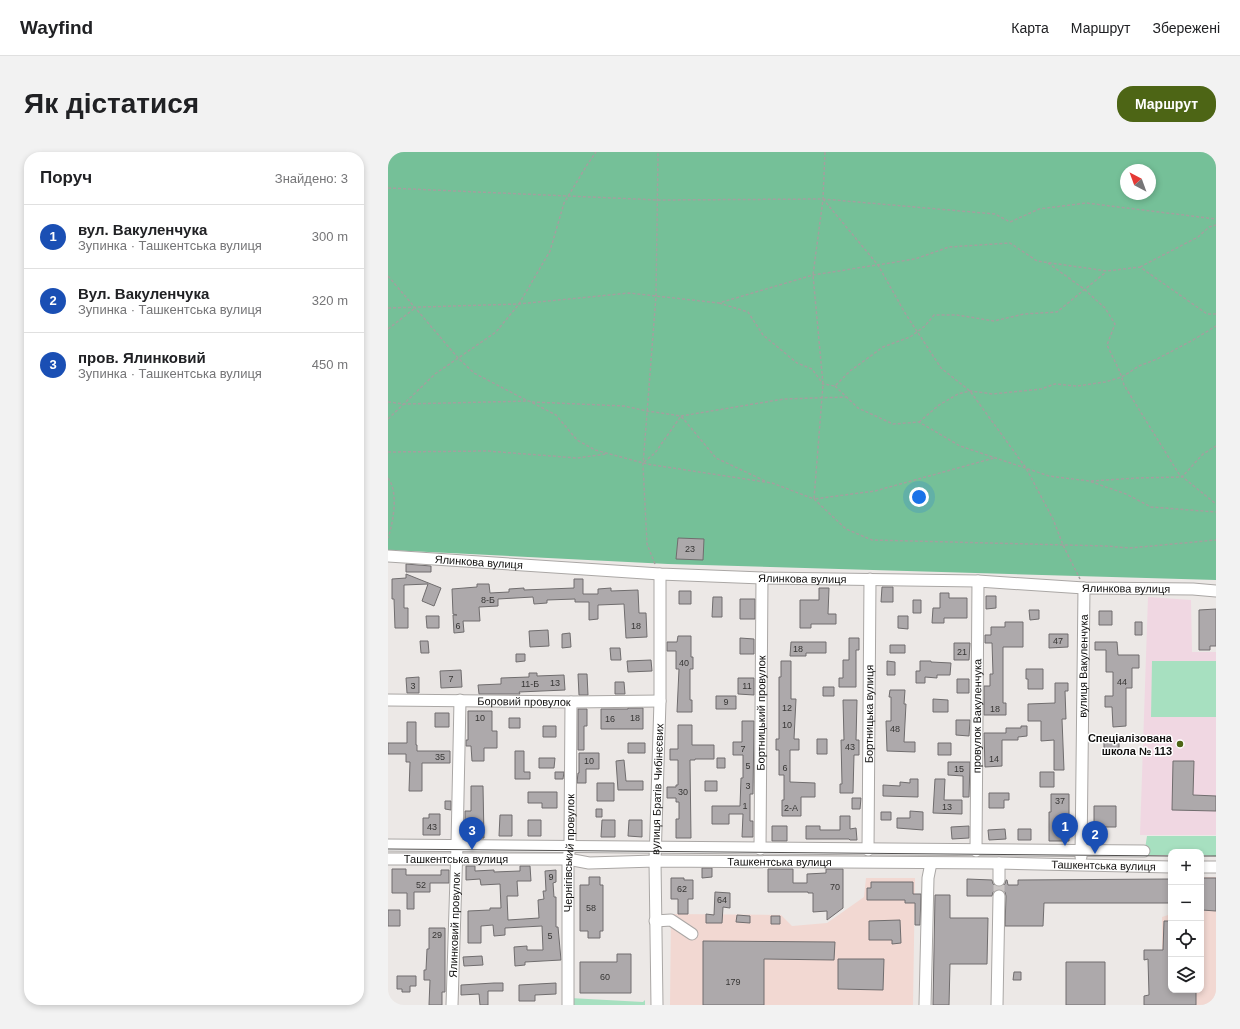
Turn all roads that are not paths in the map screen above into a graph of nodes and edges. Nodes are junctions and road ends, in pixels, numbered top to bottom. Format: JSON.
{"nodes":[{"id":1,"x":388,"y":556,"type":"edge"},
{"id":2,"x":660,"y":574,"type":"junction"},
{"id":3,"x":762,"y":578,"type":"junction"},
{"id":4,"x":870,"y":579,"type":"junction"},
{"id":5,"x":978,"y":581,"type":"junction"},
{"id":6,"x":1084,"y":588,"type":"junction"},
{"id":7,"x":1216,"y":591,"type":"edge"},
{"id":8,"x":388,"y":700,"type":"edge"},
{"id":9,"x":460,"y":700,"type":"junction"},
{"id":10,"x":660,"y":701,"type":"junction"},
{"id":11,"x":571,"y":702,"type":"junction"},
{"id":12,"x":388,"y":845,"type":"edge"},
{"id":13,"x":457,"y":846,"type":"junction"},
{"id":14,"x":570,"y":846,"type":"junction"},
{"id":15,"x":655,"y":847,"type":"junction"},
{"id":16,"x":760,"y":848,"type":"junction"},
{"id":17,"x":868,"y":850,"type":"junction"},
{"id":18,"x":1081,"y":850,"type":"junction"},
{"id":19,"x":976,"y":851,"type":"junction"},
{"id":20,"x":1144,"y":852,"type":"dead end"},
{"id":21,"x":388,"y":859,"type":"edge"},
{"id":22,"x":456,"y":859,"type":"junction"},
{"id":23,"x":568,"y":859,"type":"junction"},
{"id":24,"x":654,"y":861,"type":"junction"},
{"id":25,"x":931,"y":863,"type":"junction"},
{"id":26,"x":999,"y":863,"type":"junction"},
{"id":27,"x":1080,"y":865,"type":"junction"},
{"id":28,"x":1168,"y":867,"type":"edge"},
{"id":29,"x":1204,"y":867,"type":"edge"},
{"id":30,"x":1216,"y":867,"type":"edge"},
{"id":31,"x":999,"y":880,"type":"tunnel mouth"},
{"id":32,"x":999,"y":896,"type":"tunnel mouth"},
{"id":33,"x":655,"y":921,"type":"junction"},
{"id":34,"x":692,"y":934,"type":"dead end"},
{"id":35,"x":452,"y":1005,"type":"edge"},
{"id":36,"x":568,"y":1005,"type":"edge"},
{"id":37,"x":657,"y":1005,"type":"edge"},
{"id":38,"x":925,"y":1005,"type":"edge"},
{"id":39,"x":997,"y":1005,"type":"edge"}],
"edges":[{"from":1,"to":2,"type":"street","name":"Ялинкова вулиця"},
{"from":2,"to":3,"type":"street","name":"Ялинкова вулиця"},
{"from":2,"to":10,"type":"street","name":"вулиця Братів Чибінєєвих"},
{"from":3,"to":4,"type":"street","name":"Ялинкова вулиця"},
{"from":3,"to":16,"type":"street","name":"Бортницький провулок"},
{"from":4,"to":5,"type":"street","name":"Ялинкова вулиця"},
{"from":4,"to":17,"type":"street","name":"Бортницька вулиця"},
{"from":5,"to":6,"type":"street","name":"Ялинкова вулиця"},
{"from":5,"to":19,"type":"street","name":"провулок Вакуленчука"},
{"from":6,"to":7,"type":"street","name":"Ялинкова вулиця"},
{"from":6,"to":18,"type":"street","name":"вулиця Вакуленчука"},
{"from":8,"to":9,"type":"street","name":"Боровий провулок"},
{"from":9,"to":11,"type":"street","name":"Боровий провулок"},
{"from":9,"to":13,"type":"street","name":"Ялинковий провулок"},
{"from":10,"to":11,"type":"street","name":"Боровий провулок"},
{"from":10,"to":15,"type":"street","name":"вулиця Братів Чибінєєвих"},
{"from":11,"to":14,"type":"street","name":"Чернігівський провулок"},
{"from":12,"to":13,"type":"street","name":"Ташкентська вулиця"},
{"from":13,"to":14,"type":"street","name":"Ташкентська вулиця"},
{"from":13,"to":22,"type":"street","name":"Ялинковий провулок"},
{"from":14,"to":15,"type":"street","name":"Ташкентська вулиця"},
{"from":14,"to":23,"type":"street","name":"Чернігівський провулок"},
{"from":15,"to":16,"type":"street","name":"Ташкентська вулиця"},
{"from":15,"to":24,"type":"street","name":"вулиця Братів Чибінєєвих"},
{"from":16,"to":17,"type":"street","name":"Ташкентська вулиця"},
{"from":17,"to":19,"type":"street","name":"Ташкентська вулиця"},
{"from":18,"to":19,"type":"street","name":"Ташкентська вулиця"},
{"from":18,"to":20,"type":"street","name":"Ташкентська вулиця"},
{"from":18,"to":27,"type":"street","name":"вулиця Вакуленчука"},
{"from":21,"to":22,"type":"street","name":"Ташкентська вулиця"},
{"from":22,"to":23,"type":"street","name":"Ташкентська вулиця"},
{"from":22,"to":35,"type":"street","name":"Ялинковий провулок"},
{"from":23,"to":24,"type":"street","name":"Ташкентська вулиця"},
{"from":23,"to":36,"type":"street","name":"Чернігівський провулок"},
{"from":24,"to":25,"type":"street","name":"Ташкентська вулиця"},
{"from":24,"to":33,"type":"street","name":"вулиця Братів Чибінєєвих"},
{"from":25,"to":26,"type":"street","name":"Ташкентська вулиця"},
{"from":25,"to":38,"type":"street"},
{"from":26,"to":27,"type":"street","name":"Ташкентська вулиця"},
{"from":26,"to":31,"type":"street"},
{"from":27,"to":28,"type":"street","name":"Ташкентська вулиця"},
{"from":29,"to":30,"type":"street"},
{"from":32,"to":39,"type":"street"},
{"from":33,"to":34,"type":"street"},
{"from":33,"to":37,"type":"street","name":"вулиця Братів Чибінєєвих"}]}
